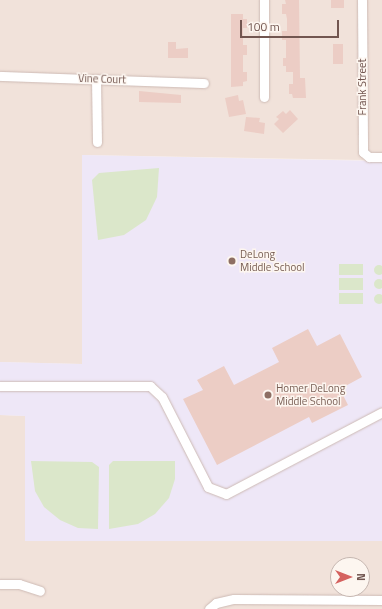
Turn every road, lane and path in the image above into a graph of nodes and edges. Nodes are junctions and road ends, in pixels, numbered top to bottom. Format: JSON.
{"nodes":[{"id":1,"x":264,"y":0,"type":"edge"},
{"id":2,"x":362,"y":0,"type":"edge"},
{"id":3,"x":0,"y":76,"type":"edge"},
{"id":4,"x":96,"y":79,"type":"junction"},
{"id":5,"x":204,"y":83,"type":"dead end"},
{"id":6,"x":264,"y":97,"type":"dead end"},
{"id":7,"x":97,"y":142,"type":"dead end"},
{"id":8,"x":382,"y":157,"type":"edge"},
{"id":9,"x":0,"y":386,"type":"edge"},
{"id":10,"x":382,"y":412,"type":"edge"},
{"id":11,"x":0,"y":584,"type":"edge"},
{"id":12,"x":40,"y":591,"type":"dead end"},
{"id":13,"x":382,"y":600,"type":"edge"},
{"id":14,"x":209,"y":609,"type":"edge"}],
"edges":[{"from":1,"to":6,"type":"street"},
{"from":2,"to":8,"type":"street","name":"Frank Street"},
{"from":3,"to":4,"type":"street","name":"Vine Court"},
{"from":4,"to":5,"type":"street","name":"Vine Court"},
{"from":4,"to":7,"type":"street"},
{"from":9,"to":10,"type":"street"},
{"from":11,"to":12,"type":"street"},
{"from":13,"to":14,"type":"street"}]}
